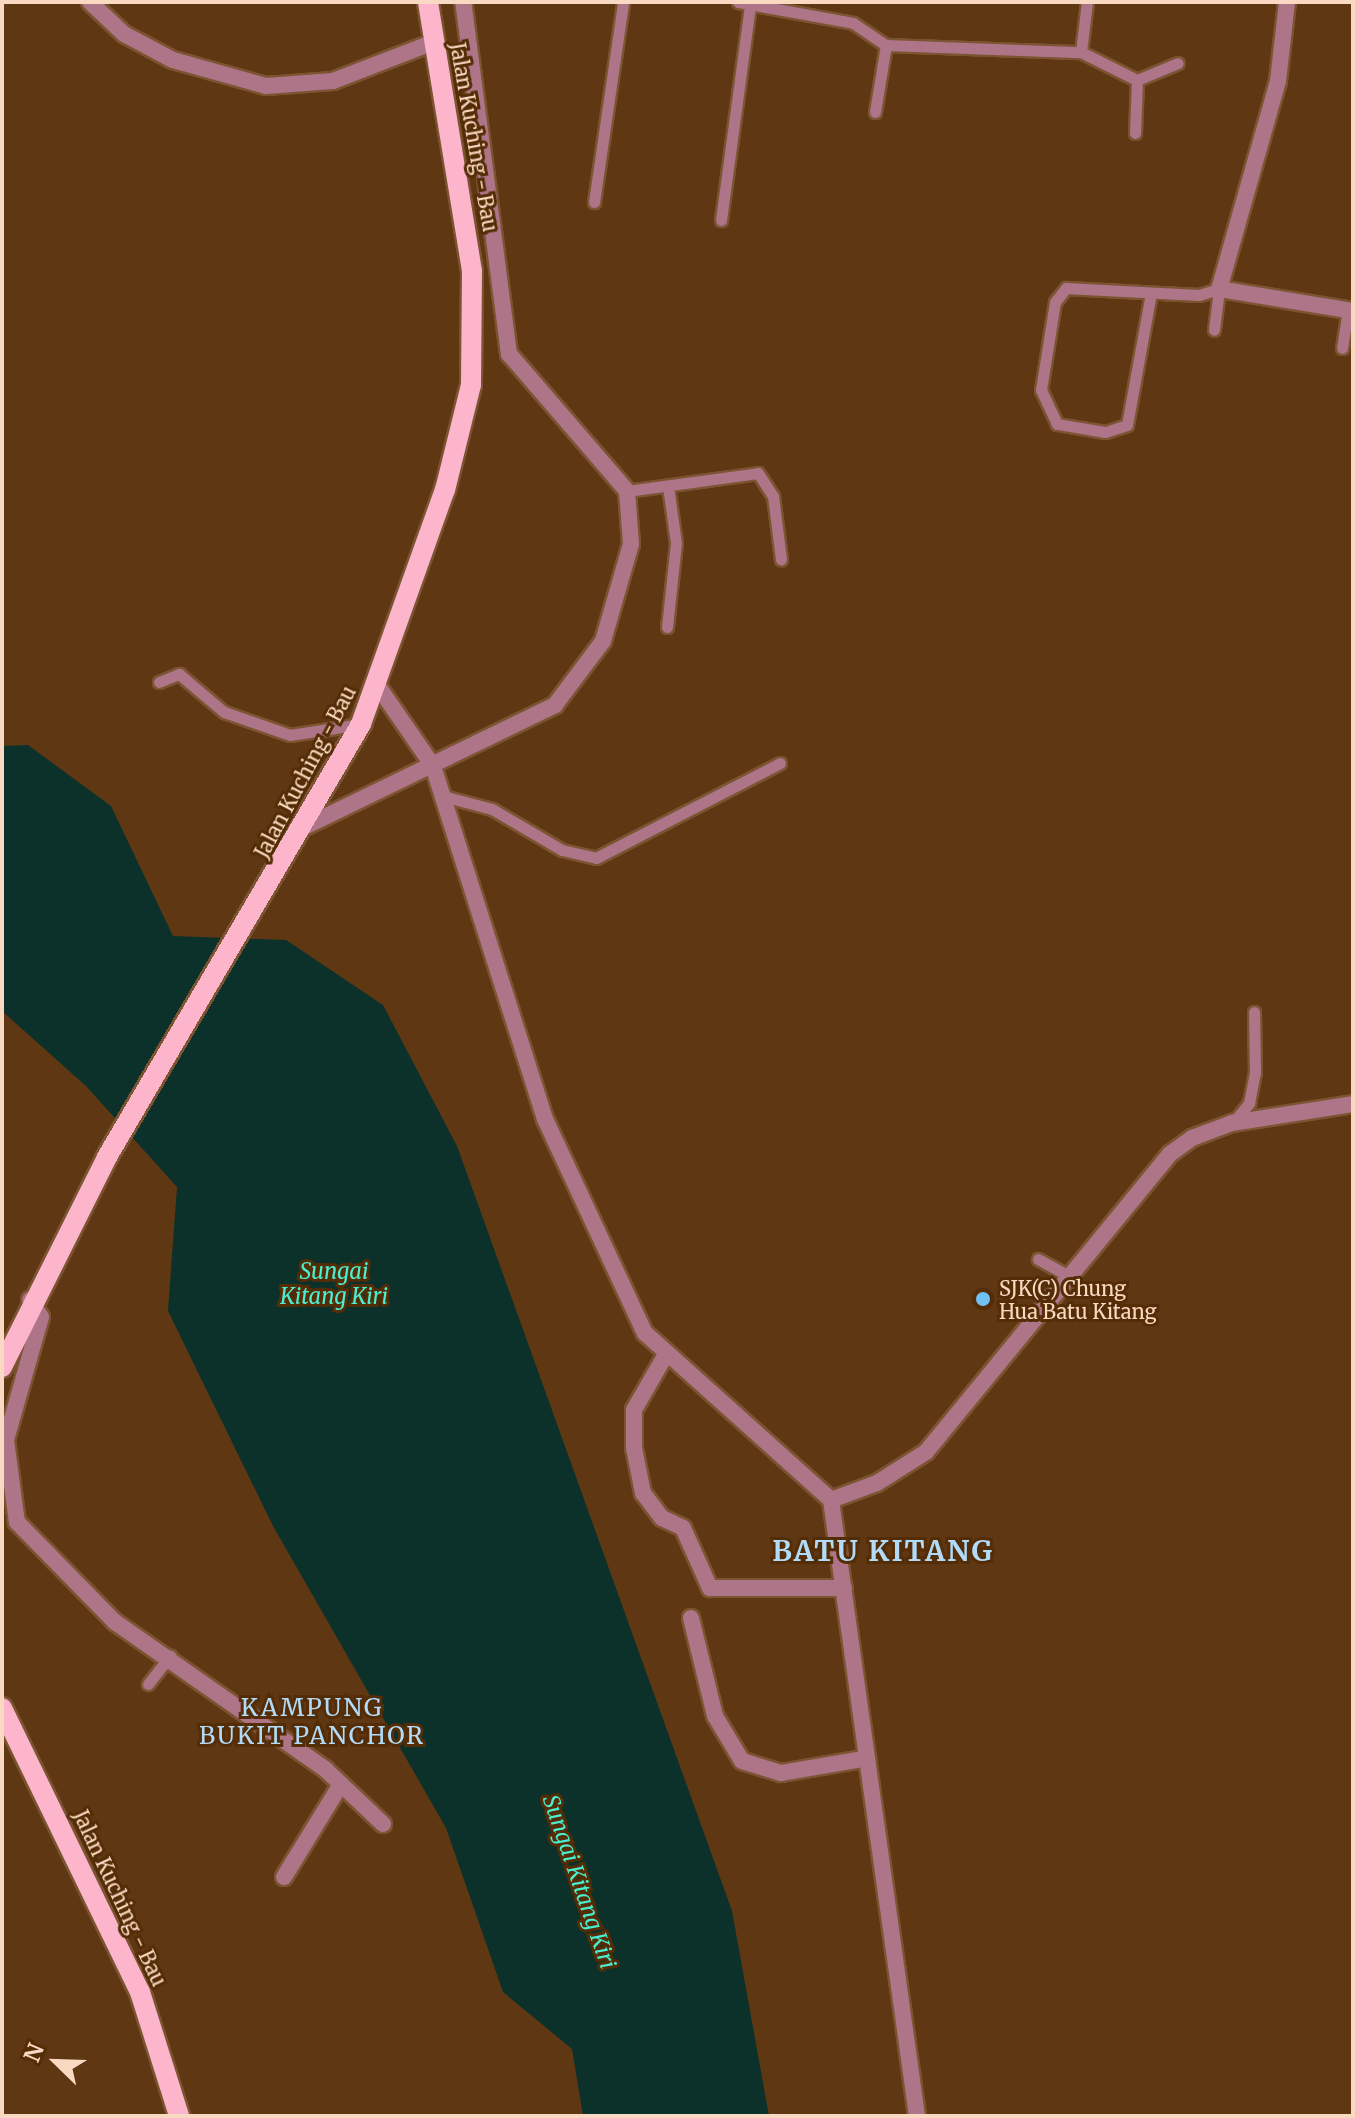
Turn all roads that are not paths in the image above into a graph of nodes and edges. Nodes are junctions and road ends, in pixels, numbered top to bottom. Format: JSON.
{"nodes":[{"id":1,"x":90,"y":2,"type":"edge"},
{"id":2,"x":428,"y":2,"type":"edge"},
{"id":3,"x":463,"y":2,"type":"edge"},
{"id":4,"x":623,"y":2,"type":"edge"},
{"id":5,"x":1087,"y":2,"type":"edge"},
{"id":6,"x":1287,"y":2,"type":"edge"},
{"id":7,"x":744,"y":3,"type":"edge"},
{"id":8,"x":434,"y":42,"type":"junction"},
{"id":9,"x":886,"y":45,"type":"junction"},
{"id":10,"x":1081,"y":52,"type":"junction"},
{"id":11,"x":1178,"y":63,"type":"dead end"},
{"id":12,"x":1137,"y":80,"type":"junction"},
{"id":13,"x":875,"y":112,"type":"dead end"},
{"id":14,"x":1135,"y":133,"type":"dead end"},
{"id":15,"x":594,"y":202,"type":"dead end"},
{"id":16,"x":721,"y":220,"type":"dead end"},
{"id":17,"x":1219,"y":289,"type":"junction"},
{"id":18,"x":1151,"y":293,"type":"junction"},
{"id":19,"x":1351,"y":311,"type":"edge"},
{"id":20,"x":1214,"y":330,"type":"dead end"},
{"id":21,"x":1342,"y":348,"type":"dead end"},
{"id":22,"x":668,"y":486,"type":"junction"},
{"id":23,"x":627,"y":491,"type":"junction"},
{"id":24,"x":781,"y":559,"type":"dead end"},
{"id":25,"x":667,"y":627,"type":"dead end"},
{"id":26,"x":159,"y":682,"type":"dead end"},
{"id":27,"x":378,"y":686,"type":"junction"},
{"id":28,"x":361,"y":724,"type":"junction"},
{"id":29,"x":780,"y":763,"type":"dead end"},
{"id":30,"x":433,"y":766,"type":"junction"},
{"id":31,"x":443,"y":796,"type":"junction"},
{"id":32,"x":306,"y":826,"type":"junction"},
{"id":33,"x":1254,"y":1012,"type":"dead end"},
{"id":34,"x":1353,"y":1104,"type":"edge"},
{"id":35,"x":1232,"y":1123,"type":"junction"},
{"id":36,"x":1038,"y":1259,"type":"dead end"},
{"id":37,"x":1069,"y":1276,"type":"junction"},
{"id":38,"x":30,"y":1300,"type":"junction"},
{"id":39,"x":665,"y":1356,"type":"junction"},
{"id":40,"x":2,"y":1367,"type":"edge"},
{"id":41,"x":831,"y":1500,"type":"junction"},
{"id":42,"x":844,"y":1588,"type":"junction"},
{"id":43,"x":691,"y":1618,"type":"dead end"},
{"id":44,"x":171,"y":1656,"type":"junction"},
{"id":45,"x":148,"y":1684,"type":"dead end"},
{"id":46,"x":2,"y":1708,"type":"edge"},
{"id":47,"x":863,"y":1759,"type":"junction"},
{"id":48,"x":341,"y":1784,"type":"junction"},
{"id":49,"x":383,"y":1824,"type":"dead end"},
{"id":50,"x":284,"y":1877,"type":"dead end"},
{"id":51,"x":179,"y":2116,"type":"edge"},
{"id":52,"x":917,"y":2116,"type":"edge"}],
"edges":[{"from":1,"to":8,"type":"street"},
{"from":2,"to":8,"type":"main road","name":"Jalan Kuching - Bau"},
{"from":3,"to":23,"type":"street"},
{"from":4,"to":15,"type":"lane"},
{"from":5,"to":10,"type":"lane"},
{"from":6,"to":17,"type":"street"},
{"from":7,"to":9,"type":"lane"},
{"from":7,"to":16,"type":"lane"},
{"from":8,"to":27,"type":"main road","name":"Jalan Kuching - Bau"},
{"from":9,"to":10,"type":"lane"},
{"from":9,"to":13,"type":"lane"},
{"from":10,"to":12,"type":"lane"},
{"from":11,"to":12,"type":"lane"},
{"from":12,"to":14,"type":"lane"},
{"from":17,"to":18,"type":"lane"},
{"from":17,"to":19,"type":"street"},
{"from":17,"to":20,"type":"lane"},
{"from":18,"to":18,"type":"lane"},
{"from":19,"to":21,"type":"lane"},
{"from":22,"to":23,"type":"lane"},
{"from":22,"to":24,"type":"lane"},
{"from":22,"to":25,"type":"lane"},
{"from":23,"to":30,"type":"street"},
{"from":26,"to":28,"type":"lane"},
{"from":27,"to":28,"type":"main road","name":"Jalan Kuching - Bau"},
{"from":27,"to":30,"type":"street"},
{"from":28,"to":32,"type":"main road","name":"Jalan Kuching - Bau"},
{"from":29,"to":31,"type":"lane"},
{"from":30,"to":31,"type":"street"},
{"from":30,"to":32,"type":"street"},
{"from":31,"to":39,"type":"street"},
{"from":32,"to":38,"type":"main road","name":"Jalan Kuching - Bau"},
{"from":33,"to":35,"type":"lane"},
{"from":34,"to":35,"type":"street"},
{"from":35,"to":37,"type":"street"},
{"from":36,"to":37,"type":"lane"},
{"from":37,"to":41,"type":"street"},
{"from":38,"to":40,"type":"main road","name":"Jalan Kuching - Bau"},
{"from":38,"to":44,"type":"street"},
{"from":39,"to":41,"type":"street"},
{"from":39,"to":42,"type":"street"},
{"from":41,"to":42,"type":"street"},
{"from":42,"to":47,"type":"street"},
{"from":43,"to":47,"type":"street"},
{"from":44,"to":45,"type":"lane"},
{"from":44,"to":48,"type":"street"},
{"from":46,"to":51,"type":"main road","name":"Jalan Kuching - Bau"},
{"from":47,"to":52,"type":"street"},
{"from":48,"to":49,"type":"street"},
{"from":48,"to":50,"type":"street"}]}
